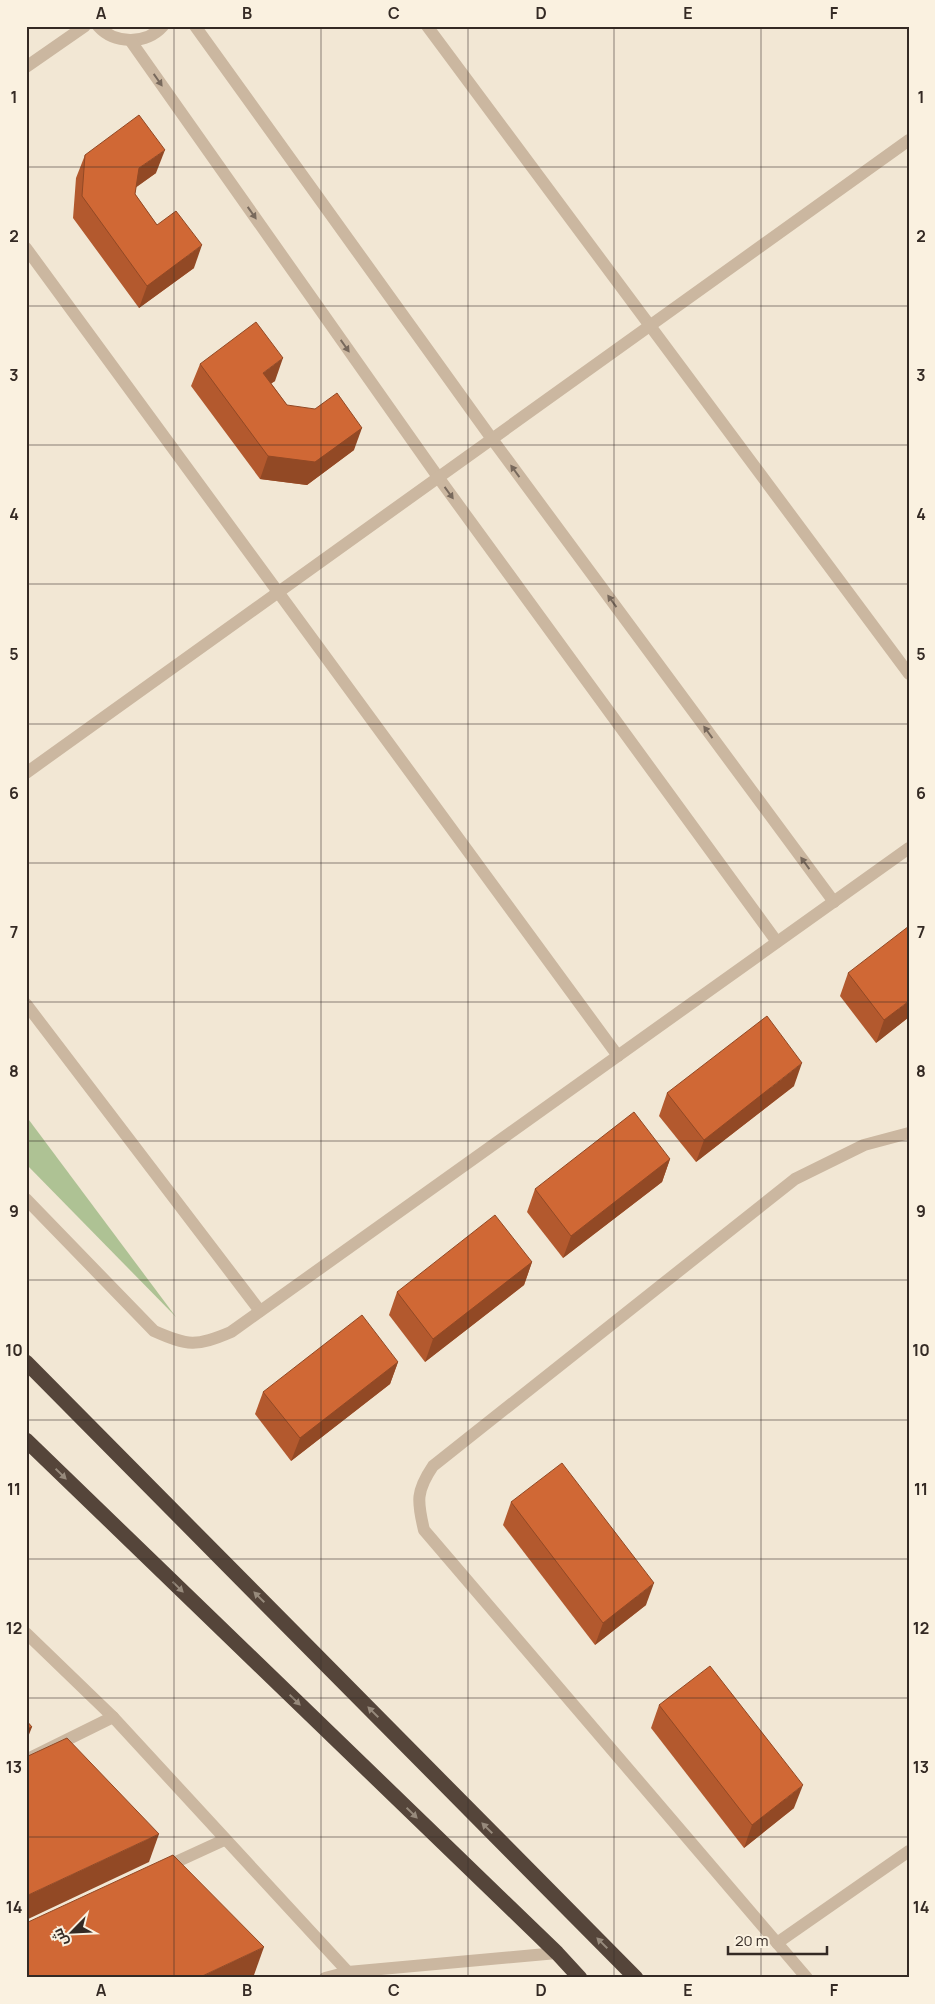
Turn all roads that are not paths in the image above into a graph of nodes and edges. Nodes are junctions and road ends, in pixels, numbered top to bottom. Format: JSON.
{"nodes":[{"id":1,"x":85,"y":26,"type":"edge"},
{"id":2,"x":98,"y":26,"type":"edge"},
{"id":3,"x":163,"y":26,"type":"edge"},
{"id":4,"x":195,"y":26,"type":"edge"},
{"id":5,"x":427,"y":26,"type":"edge"},
{"id":6,"x":130,"y":40,"type":"junction"},
{"id":7,"x":26,"y":67,"type":"edge"},
{"id":8,"x":909,"y":140,"type":"edge"},
{"id":9,"x":26,"y":248,"type":"edge"},
{"id":10,"x":650,"y":326,"type":"junction"},
{"id":11,"x":492,"y":439,"type":"junction"},
{"id":12,"x":438,"y":477,"type":"junction"},
{"id":13,"x":277,"y":593,"type":"junction"},
{"id":14,"x":909,"y":674,"type":"edge"},
{"id":15,"x":26,"y":773,"type":"edge"},
{"id":16,"x":909,"y":848,"type":"edge"},
{"id":17,"x":834,"y":902,"type":"junction"},
{"id":18,"x":777,"y":942,"type":"junction"},
{"id":19,"x":26,"y":1004,"type":"edge"},
{"id":20,"x":618,"y":1056,"type":"junction"},
{"id":21,"x":909,"y":1133,"type":"edge"},
{"id":22,"x":26,"y":1199,"type":"edge"},
{"id":23,"x":260,"y":1311,"type":"junction"},
{"id":24,"x":26,"y":1362,"type":"edge"},
{"id":25,"x":26,"y":1440,"type":"edge"},
{"id":26,"x":26,"y":1633,"type":"edge"},
{"id":27,"x":112,"y":1717,"type":"junction"},
{"id":28,"x":26,"y":1760,"type":"edge"},
{"id":29,"x":224,"y":1840,"type":"junction"},
{"id":30,"x":909,"y":1851,"type":"edge"},
{"id":31,"x":152,"y":1872,"type":"edge"},
{"id":32,"x":777,"y":1943,"type":"junction"},
{"id":33,"x":557,"y":1953,"type":"junction"},
{"id":34,"x":348,"y":1972,"type":"junction"},
{"id":35,"x":325,"y":1978,"type":"edge"},
{"id":36,"x":580,"y":1978,"type":"edge"},
{"id":37,"x":636,"y":1978,"type":"edge"},
{"id":38,"x":807,"y":1978,"type":"edge"}],
"edges":[{"from":1,"to":7,"type":"street"},
{"from":2,"to":6,"type":"street"},
{"from":3,"to":6,"type":"street"},
{"from":4,"to":11,"type":"street"},
{"from":5,"to":10,"type":"street"},
{"from":6,"to":12,"type":"street","one_way":true},
{"from":8,"to":10,"type":"street"},
{"from":9,"to":13,"type":"street"},
{"from":10,"to":11,"type":"street"},
{"from":10,"to":14,"type":"street"},
{"from":11,"to":12,"type":"street"},
{"from":17,"to":11,"type":"street","one_way":true},
{"from":12,"to":13,"type":"street"},
{"from":12,"to":18,"type":"street","one_way":true},
{"from":13,"to":15,"type":"street"},
{"from":13,"to":20,"type":"street"},
{"from":16,"to":17,"type":"street"},
{"from":17,"to":18,"type":"street"},
{"from":18,"to":20,"type":"street"},
{"from":19,"to":23,"type":"street"},
{"from":20,"to":23,"type":"street"},
{"from":21,"to":32,"type":"street"},
{"from":22,"to":23,"type":"street"},
{"from":37,"to":24,"type":"highway","one_way":true},
{"from":25,"to":33,"type":"highway","one_way":true},
{"from":26,"to":27,"type":"street"},
{"from":27,"to":28,"type":"street"},
{"from":27,"to":29,"type":"street"},
{"from":29,"to":31,"type":"street"},
{"from":29,"to":34,"type":"street"},
{"from":30,"to":32,"type":"street"},
{"from":32,"to":38,"type":"street"},
{"from":33,"to":34,"type":"street"},
{"from":33,"to":36,"type":"highway"},
{"from":34,"to":35,"type":"street"}]}
